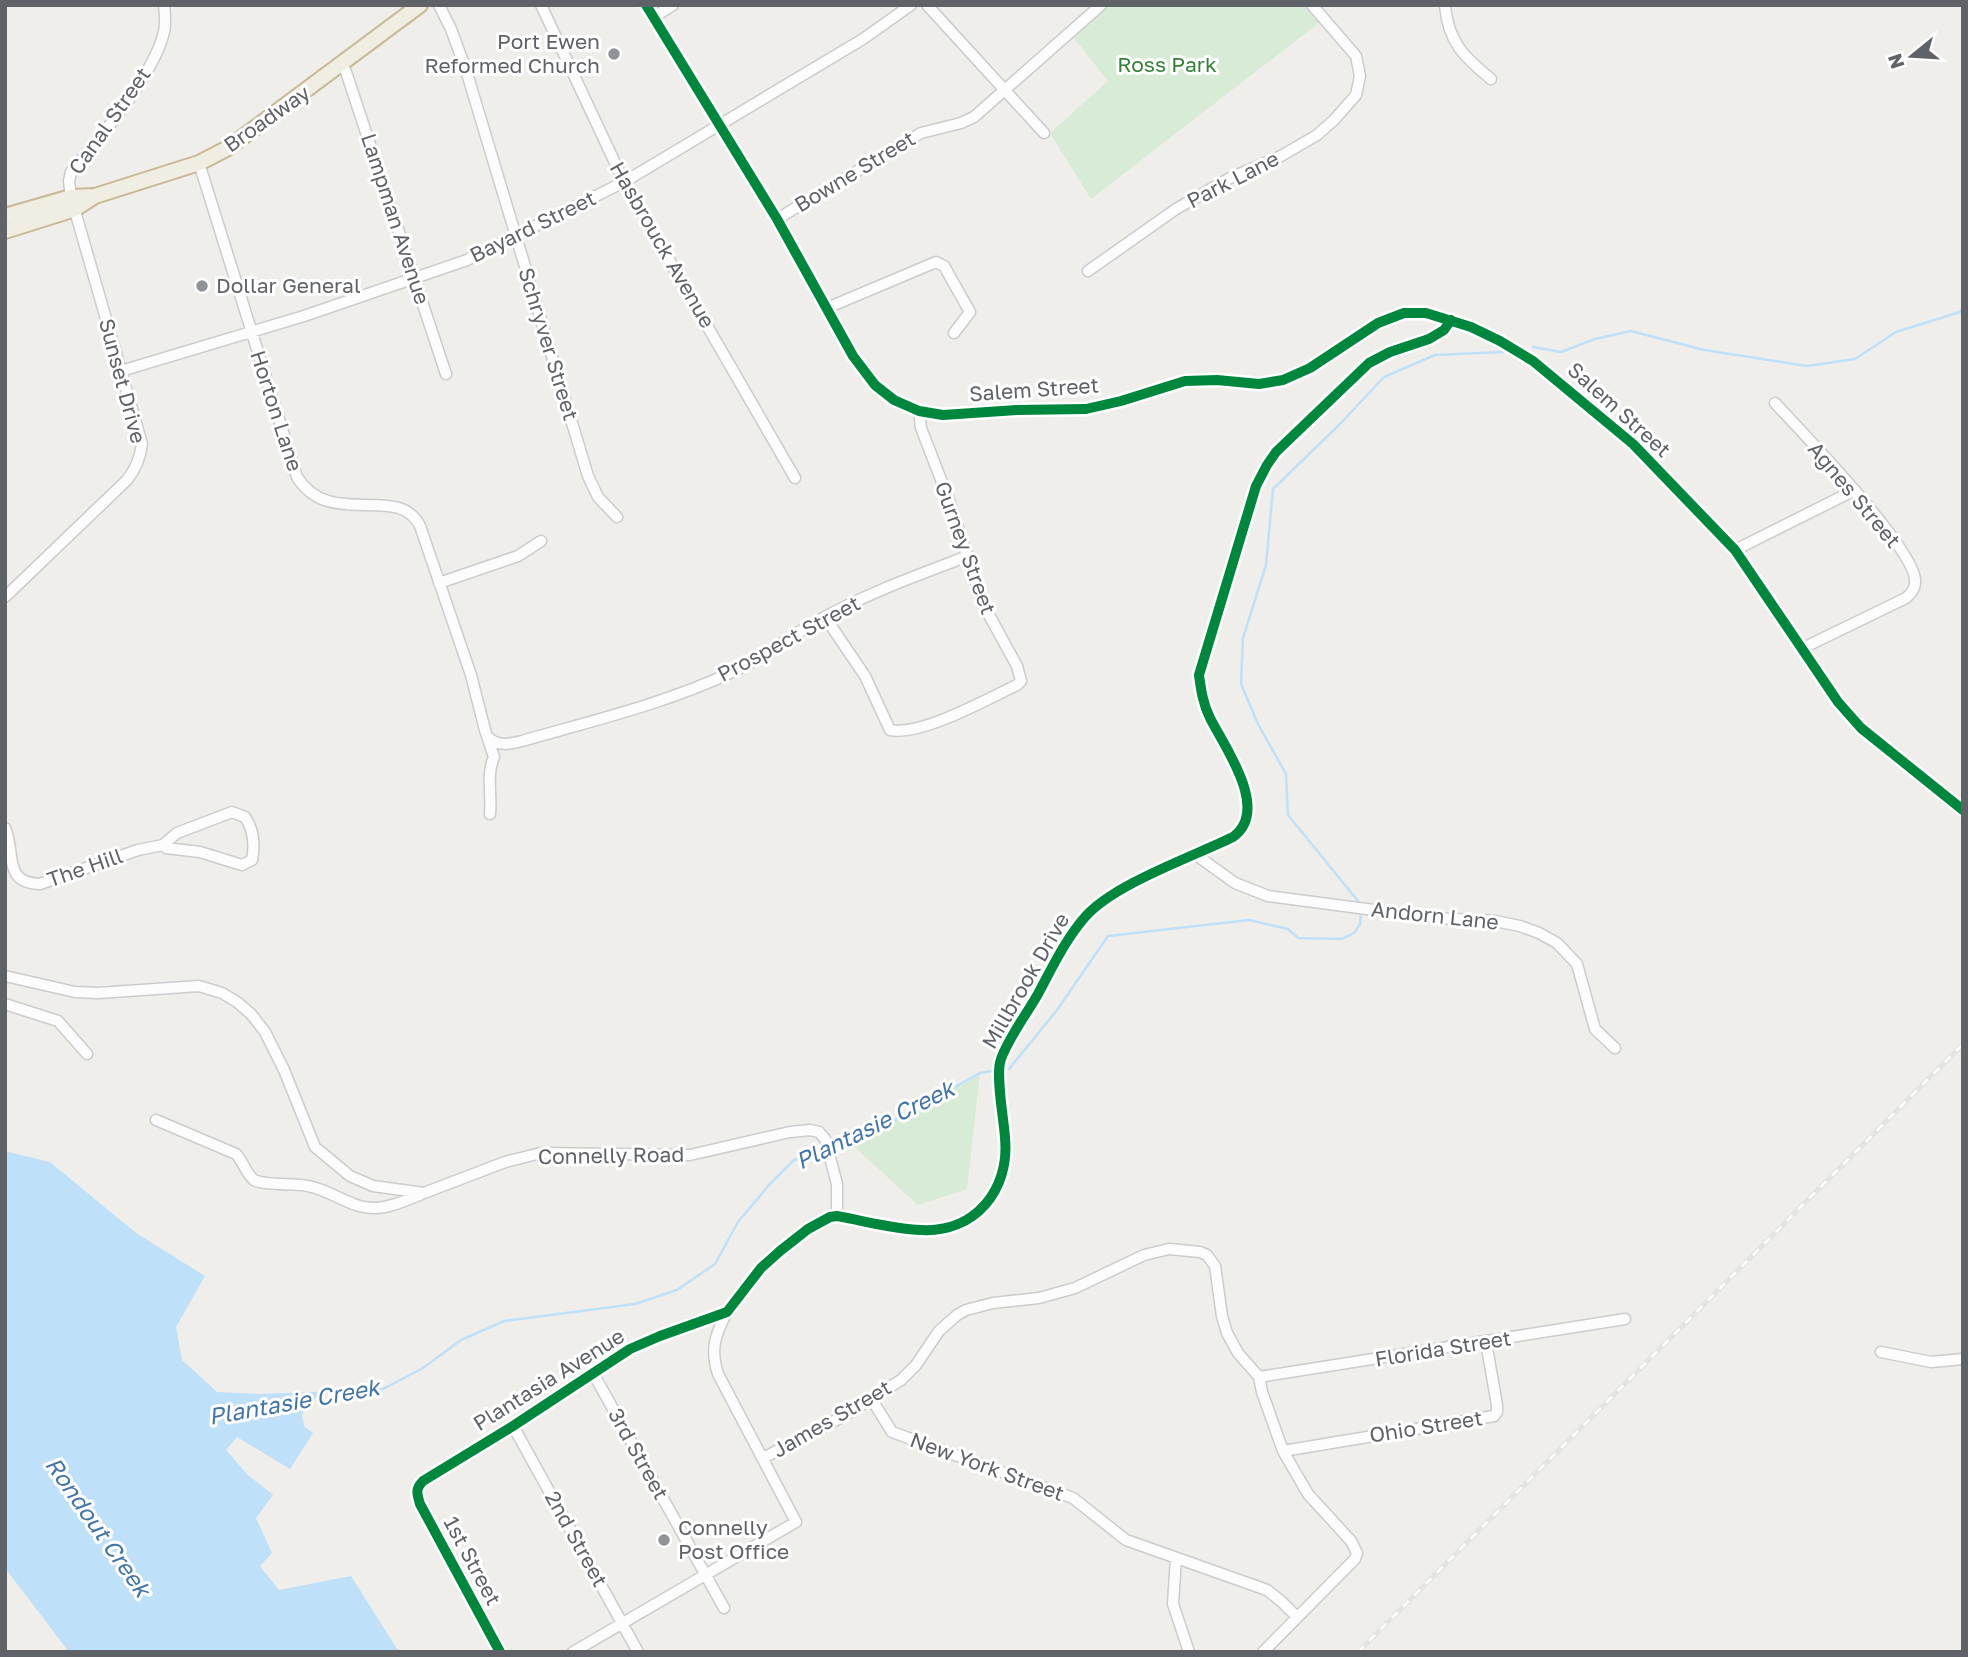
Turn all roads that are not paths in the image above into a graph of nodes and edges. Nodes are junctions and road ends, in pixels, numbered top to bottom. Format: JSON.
{"nodes":[{"id":1,"x":163,"y":5,"type":"edge"},
{"id":2,"x":420,"y":5,"type":"edge"},
{"id":3,"x":439,"y":5,"type":"edge"},
{"id":4,"x":541,"y":5,"type":"edge"},
{"id":5,"x":646,"y":5,"type":"edge"},
{"id":6,"x":673,"y":5,"type":"edge"},
{"id":7,"x":911,"y":5,"type":"edge"},
{"id":8,"x":928,"y":5,"type":"edge"},
{"id":9,"x":1101,"y":5,"type":"edge"},
{"id":10,"x":1312,"y":5,"type":"edge"},
{"id":11,"x":1445,"y":5,"type":"edge"},
{"id":12,"x":654,"y":18,"type":"junction"},
{"id":13,"x":341,"y":64,"type":"junction"},
{"id":14,"x":1491,"y":79,"type":"dead end"},
{"id":15,"x":1005,"y":91,"type":"junction"},
{"id":16,"x":720,"y":125,"type":"junction"},
{"id":17,"x":1044,"y":133,"type":"dead end"},
{"id":18,"x":199,"y":163,"type":"junction"},
{"id":19,"x":624,"y":182,"type":"junction"},
{"id":20,"x":73,"y":203,"type":"junction"},
{"id":21,"x":5,"y":216,"type":"edge"},
{"id":22,"x":777,"y":219,"type":"junction"},
{"id":23,"x":5,"y":231,"type":"edge"},
{"id":24,"x":516,"y":236,"type":"junction"},
{"id":25,"x":1088,"y":271,"type":"dead end"},
{"id":26,"x":415,"y":279,"type":"junction"},
{"id":27,"x":827,"y":309,"type":"junction"},
{"id":28,"x":1451,"y":320,"type":"junction"},
{"id":29,"x":251,"y":333,"type":"junction"},
{"id":30,"x":954,"y":333,"type":"dead end"},
{"id":31,"x":121,"y":371,"type":"junction"},
{"id":32,"x":446,"y":374,"type":"dead end"},
{"id":33,"x":1775,"y":403,"type":"dead end"},
{"id":34,"x":919,"y":411,"type":"junction"},
{"id":35,"x":795,"y":478,"type":"dead end"},
{"id":36,"x":1854,"y":490,"type":"junction"},
{"id":37,"x":617,"y":517,"type":"dead end"},
{"id":38,"x":541,"y":541,"type":"dead end"},
{"id":39,"x":1735,"y":550,"type":"junction"},
{"id":40,"x":968,"y":556,"type":"junction"},
{"id":41,"x":439,"y":583,"type":"junction"},
{"id":42,"x":5,"y":597,"type":"edge"},
{"id":43,"x":825,"y":617,"type":"junction"},
{"id":44,"x":1802,"y":648,"type":"junction"},
{"id":45,"x":487,"y":737,"type":"junction"},
{"id":46,"x":1963,"y":810,"type":"edge"},
{"id":47,"x":490,"y":814,"type":"dead end"},
{"id":48,"x":5,"y":828,"type":"edge"},
{"id":49,"x":163,"y":845,"type":"junction"},
{"id":50,"x":1196,"y":855,"type":"junction"},
{"id":51,"x":5,"y":976,"type":"edge"},
{"id":52,"x":5,"y":1004,"type":"edge"},
{"id":53,"x":1615,"y":1048,"type":"dead end"},
{"id":54,"x":87,"y":1054,"type":"dead end"},
{"id":55,"x":156,"y":1120,"type":"dead end"},
{"id":56,"x":424,"y":1193,"type":"junction"},
{"id":57,"x":837,"y":1216,"type":"junction"},
{"id":58,"x":727,"y":1312,"type":"junction"},
{"id":59,"x":1626,"y":1319,"type":"dead end"},
{"id":60,"x":1486,"y":1342,"type":"junction"},
{"id":61,"x":1881,"y":1352,"type":"dead end"},
{"id":62,"x":1963,"y":1359,"type":"edge"},
{"id":63,"x":593,"y":1373,"type":"junction"},
{"id":64,"x":1259,"y":1377,"type":"junction"},
{"id":65,"x":872,"y":1400,"type":"junction"},
{"id":66,"x":513,"y":1426,"type":"junction"},
{"id":67,"x":1283,"y":1451,"type":"junction"},
{"id":68,"x":763,"y":1458,"type":"junction"},
{"id":69,"x":417,"y":1487,"type":"joint"},
{"id":70,"x":1176,"y":1558,"type":"junction"},
{"id":71,"x":705,"y":1574,"type":"junction"},
{"id":72,"x":724,"y":1608,"type":"dead end"},
{"id":73,"x":1297,"y":1617,"type":"junction"},
{"id":74,"x":622,"y":1623,"type":"junction"},
{"id":75,"x":500,"y":1652,"type":"edge"},
{"id":76,"x":573,"y":1652,"type":"edge"},
{"id":77,"x":638,"y":1652,"type":"edge"},
{"id":78,"x":1189,"y":1652,"type":"edge"},
{"id":79,"x":1263,"y":1652,"type":"edge"}],
"edges":[{"from":1,"to":20,"type":"street","name":"Canal Street"},
{"from":2,"to":13,"type":"highway","name":"Broadway"},
{"from":3,"to":24,"type":"street","name":"Schryver Street"},
{"from":4,"to":19,"type":"street","name":"Hasbrouck Avenue"},
{"from":5,"to":12,"type":"street","name":"Salem Street"},
{"from":6,"to":12,"type":"street"},
{"from":7,"to":16,"type":"street","name":"Bayard Street"},
{"from":8,"to":15,"type":"street"},
{"from":9,"to":15,"type":"street","name":"Bowne Street"},
{"from":10,"to":25,"type":"street","name":"Park Lane"},
{"from":11,"to":14,"type":"street"},
{"from":12,"to":16,"type":"street","name":"Salem Street"},
{"from":13,"to":18,"type":"highway","name":"Broadway"},
{"from":13,"to":26,"type":"street","name":"Lampman Avenue"},
{"from":15,"to":17,"type":"street"},
{"from":15,"to":22,"type":"street","name":"Bowne Street"},
{"from":16,"to":19,"type":"street","name":"Bayard Street"},
{"from":16,"to":22,"type":"street","name":"Salem Street"},
{"from":18,"to":20,"type":"highway","name":"Broadway"},
{"from":18,"to":29,"type":"street","name":"Horton Lane"},
{"from":19,"to":24,"type":"street","name":"Bayard Street"},
{"from":19,"to":35,"type":"street","name":"Hasbrouck Avenue"},
{"from":20,"to":21,"type":"highway","name":"Broadway"},
{"from":20,"to":23,"type":"highway","name":"Broadway"},
{"from":20,"to":31,"type":"street","name":"Sunset Drive"},
{"from":22,"to":27,"type":"street","name":"Salem Street"},
{"from":24,"to":26,"type":"street","name":"Bayard Street"},
{"from":24,"to":37,"type":"street","name":"Schryver Street"},
{"from":26,"to":29,"type":"street","name":"Bayard Street"},
{"from":26,"to":32,"type":"street","name":"Lampman Avenue"},
{"from":27,"to":30,"type":"street"},
{"from":27,"to":34,"type":"street","name":"Salem Street"},
{"from":28,"to":34,"type":"street","name":"Salem Street"},
{"from":28,"to":39,"type":"street","name":"Salem Street"},
{"from":28,"to":50,"type":"street","name":"Millbrook Drive"},
{"from":29,"to":31,"type":"street","name":"Bayard Street"},
{"from":29,"to":41,"type":"street","name":"Horton Lane"},
{"from":31,"to":42,"type":"street","name":"Sunset Drive"},
{"from":33,"to":36,"type":"street","name":"Agnes Street"},
{"from":34,"to":40,"type":"street","name":"Gurney Street"},
{"from":36,"to":39,"type":"street"},
{"from":36,"to":44,"type":"street","name":"Agnes Street"},
{"from":38,"to":41,"type":"street"},
{"from":39,"to":44,"type":"street","name":"Salem Street"},
{"from":40,"to":43,"type":"street","name":"Prospect Street"},
{"from":40,"to":43,"type":"street","name":"Gurney Street"},
{"from":41,"to":45,"type":"street","name":"Horton Lane"},
{"from":43,"to":45,"type":"street","name":"Prospect Street"},
{"from":44,"to":46,"type":"street","name":"Salem Street"},
{"from":45,"to":47,"type":"street","name":"Horton Lane"},
{"from":48,"to":49,"type":"street","name":"The Hill"},
{"from":49,"to":49,"type":"street","name":"The Hill"},
{"from":50,"to":53,"type":"street","name":"Andorn Lane"},
{"from":50,"to":57,"type":"street","name":"Millbrook Drive"},
{"from":51,"to":56,"type":"street","name":"Connelly Road"},
{"from":52,"to":54,"type":"street"},
{"from":55,"to":56,"type":"street"},
{"from":56,"to":57,"type":"street","name":"Connelly Road"},
{"from":57,"to":58,"type":"street"},
{"from":58,"to":63,"type":"street","name":"Plantasia Avenue"},
{"from":58,"to":68,"type":"street"},
{"from":59,"to":60,"type":"street","name":"Florida Street"},
{"from":60,"to":64,"type":"street","name":"Florida Street"},
{"from":60,"to":67,"type":"street","name":"Ohio Street"},
{"from":61,"to":62,"type":"street"},
{"from":63,"to":66,"type":"street","name":"Plantasia Avenue"},
{"from":63,"to":71,"type":"street","name":"3rd Street"},
{"from":64,"to":65,"type":"street","name":"James Street"},
{"from":64,"to":67,"type":"street","name":"James Street"},
{"from":65,"to":68,"type":"street","name":"James Street"},
{"from":65,"to":70,"type":"street","name":"New York Street"},
{"from":66,"to":69,"type":"street","name":"Plantasia Avenue"},
{"from":66,"to":74,"type":"street","name":"2nd Street"},
{"from":67,"to":73,"type":"street","name":"James Street"},
{"from":68,"to":71,"type":"street"},
{"from":69,"to":75,"type":"street","name":"1st Street"},
{"from":70,"to":73,"type":"street","name":"New York Street"},
{"from":70,"to":78,"type":"street"},
{"from":71,"to":72,"type":"street","name":"3rd Street"},
{"from":71,"to":74,"type":"street"},
{"from":73,"to":79,"type":"street"},
{"from":74,"to":76,"type":"street"},
{"from":74,"to":77,"type":"street","name":"2nd Street"}]}
